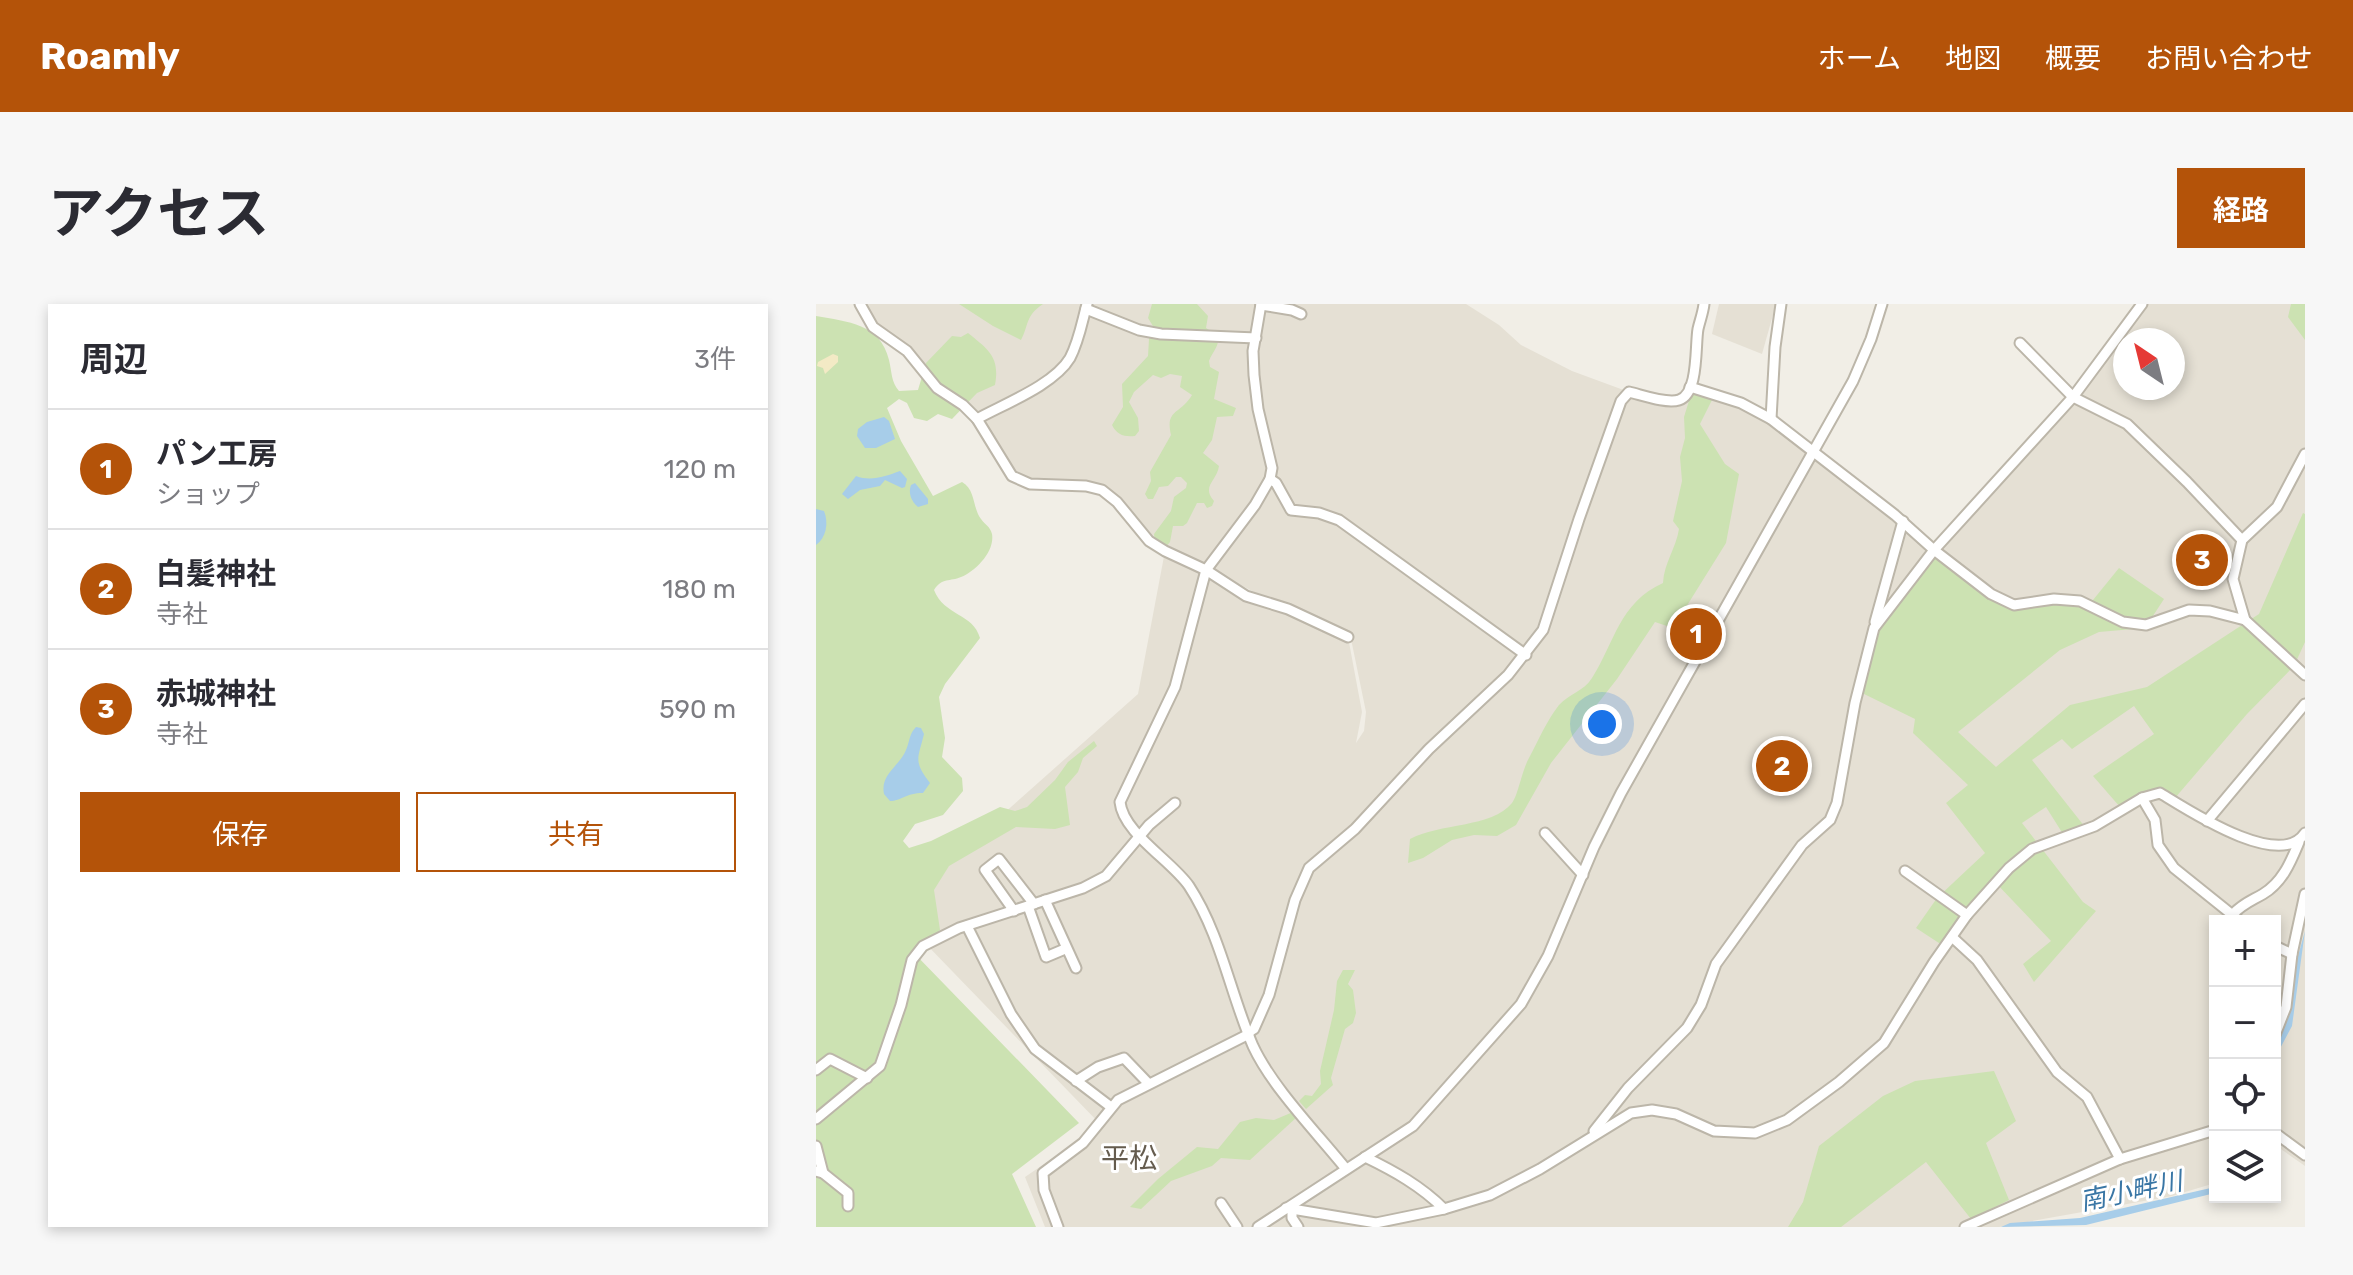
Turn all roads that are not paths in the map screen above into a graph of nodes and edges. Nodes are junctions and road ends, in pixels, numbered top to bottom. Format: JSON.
{"nodes":[{"id":1,"x":860,"y":304,"type":"edge"},
{"id":2,"x":1704,"y":304,"type":"edge"},
{"id":3,"x":1781,"y":304,"type":"edge"},
{"id":4,"x":1882,"y":304,"type":"edge"},
{"id":5,"x":2142,"y":304,"type":"edge"},
{"id":6,"x":1261,"y":305,"type":"edge"},
{"id":7,"x":1086,"y":306,"type":"edge"},
{"id":8,"x":1301,"y":314,"type":"dead end"},
{"id":9,"x":1256,"y":338,"type":"junction"},
{"id":10,"x":2020,"y":343,"type":"dead end"},
{"id":11,"x":1690,"y":387,"type":"junction"},
{"id":12,"x":2073,"y":397,"type":"junction"},
{"id":13,"x":977,"y":419,"type":"junction"},
{"id":14,"x":1771,"y":419,"type":"junction"},
{"id":15,"x":1814,"y":451,"type":"junction"},
{"id":16,"x":2305,"y":454,"type":"edge"},
{"id":17,"x":1270,"y":479,"type":"junction"},
{"id":18,"x":1903,"y":521,"type":"junction"},
{"id":19,"x":2242,"y":540,"type":"junction"},
{"id":20,"x":1934,"y":550,"type":"junction"},
{"id":21,"x":1206,"y":570,"type":"junction"},
{"id":22,"x":2245,"y":620,"type":"junction"},
{"id":23,"x":1874,"y":628,"type":"junction"},
{"id":24,"x":1348,"y":637,"type":"dead end"},
{"id":25,"x":1526,"y":655,"type":"junction"},
{"id":26,"x":2305,"y":675,"type":"edge"},
{"id":27,"x":2305,"y":704,"type":"edge"},
{"id":28,"x":2142,"y":798,"type":"junction"},
{"id":29,"x":1175,"y":803,"type":"dead end"},
{"id":30,"x":2207,"y":821,"type":"junction"},
{"id":31,"x":1545,"y":833,"type":"dead end"},
{"id":32,"x":1141,"y":838,"type":"junction"},
{"id":33,"x":2302,"y":838,"type":"edge"},
{"id":34,"x":2305,"y":854,"type":"edge"},
{"id":35,"x":1905,"y":871,"type":"dead end"},
{"id":36,"x":1583,"y":875,"type":"junction"},
{"id":37,"x":2305,"y":894,"type":"edge"},
{"id":38,"x":1045,"y":900,"type":"junction"},
{"id":39,"x":1031,"y":905,"type":"junction"},
{"id":40,"x":1014,"y":911,"type":"junction"},
{"id":41,"x":1967,"y":915,"type":"junction"},
{"id":42,"x":2232,"y":915,"type":"edge"},
{"id":43,"x":2238,"y":915,"type":"edge"},
{"id":44,"x":967,"y":926,"type":"junction"},
{"id":45,"x":1952,"y":937,"type":"junction"},
{"id":46,"x":1065,"y":949,"type":"junction"},
{"id":47,"x":2281,"y":949,"type":"edge"},
{"id":48,"x":2292,"y":954,"type":"junction"},
{"id":49,"x":1076,"y":968,"type":"dead end"},
{"id":50,"x":2281,"y":1020,"type":"edge"},
{"id":51,"x":1249,"y":1033,"type":"junction"},
{"id":52,"x":816,"y":1070,"type":"edge"},
{"id":53,"x":867,"y":1078,"type":"junction"},
{"id":54,"x":1076,"y":1081,"type":"junction"},
{"id":55,"x":1148,"y":1083,"type":"junction"},
{"id":56,"x":1111,"y":1107,"type":"junction"},
{"id":57,"x":816,"y":1119,"type":"edge"},
{"id":58,"x":2212,"y":1131,"type":"edge"},
{"id":59,"x":2281,"y":1137,"type":"edge"},
{"id":60,"x":1587,"y":1140,"type":"junction"},
{"id":61,"x":816,"y":1146,"type":"edge"},
{"id":62,"x":2305,"y":1155,"type":"edge"},
{"id":63,"x":1365,"y":1157,"type":"junction"},
{"id":64,"x":2120,"y":1159,"type":"junction"},
{"id":65,"x":1346,"y":1169,"type":"junction"},
{"id":66,"x":819,"y":1172,"type":"edge"},
{"id":67,"x":1221,"y":1203,"type":"dead end"},
{"id":68,"x":848,"y":1206,"type":"dead end"},
{"id":69,"x":1289,"y":1209,"type":"junction"},
{"id":70,"x":1444,"y":1209,"type":"junction"},
{"id":71,"x":1415,"y":1215,"type":"junction"},
{"id":72,"x":1058,"y":1227,"type":"edge"},
{"id":73,"x":1237,"y":1227,"type":"edge"},
{"id":74,"x":1258,"y":1227,"type":"edge"},
{"id":75,"x":1298,"y":1227,"type":"edge"},
{"id":76,"x":1405,"y":1227,"type":"edge"},
{"id":77,"x":1965,"y":1227,"type":"edge"}],
"edges":[{"from":1,"to":13,"type":"street"},
{"from":2,"to":11,"type":"street"},
{"from":3,"to":14,"type":"street"},
{"from":4,"to":15,"type":"street"},
{"from":5,"to":12,"type":"street"},
{"from":6,"to":8,"type":"street"},
{"from":6,"to":9,"type":"street"},
{"from":7,"to":9,"type":"street"},
{"from":7,"to":13,"type":"street"},
{"from":9,"to":17,"type":"street"},
{"from":10,"to":12,"type":"street"},
{"from":11,"to":14,"type":"street"},
{"from":11,"to":25,"type":"street"},
{"from":12,"to":19,"type":"street"},
{"from":12,"to":20,"type":"street"},
{"from":13,"to":21,"type":"street"},
{"from":14,"to":15,"type":"street"},
{"from":15,"to":18,"type":"street"},
{"from":15,"to":36,"type":"street"},
{"from":16,"to":19,"type":"street"},
{"from":17,"to":21,"type":"street"},
{"from":17,"to":25,"type":"street"},
{"from":18,"to":20,"type":"street"},
{"from":18,"to":23,"type":"street"},
{"from":19,"to":22,"type":"street"},
{"from":20,"to":22,"type":"street"},
{"from":20,"to":23,"type":"street"},
{"from":21,"to":24,"type":"street"},
{"from":21,"to":32,"type":"street"},
{"from":22,"to":26,"type":"street"},
{"from":23,"to":60,"type":"street"},
{"from":25,"to":51,"type":"street"},
{"from":27,"to":30,"type":"street"},
{"from":28,"to":30,"type":"street"},
{"from":28,"to":41,"type":"street"},
{"from":28,"to":42,"type":"street"},
{"from":29,"to":32,"type":"street"},
{"from":30,"to":33,"type":"street"},
{"from":31,"to":36,"type":"street"},
{"from":32,"to":38,"type":"street"},
{"from":32,"to":51,"type":"street"},
{"from":33,"to":34,"type":"street"},
{"from":33,"to":43,"type":"street"},
{"from":35,"to":41,"type":"street"},
{"from":36,"to":63,"type":"street"},
{"from":37,"to":48,"type":"street"},
{"from":38,"to":39,"type":"street"},
{"from":38,"to":46,"type":"street"},
{"from":39,"to":40,"type":"street"},
{"from":39,"to":40,"type":"street"},
{"from":39,"to":46,"type":"street"},
{"from":40,"to":44,"type":"street"},
{"from":41,"to":45,"type":"street"},
{"from":44,"to":53,"type":"street"},
{"from":44,"to":54,"type":"street"},
{"from":45,"to":60,"type":"street"},
{"from":45,"to":64,"type":"street"},
{"from":46,"to":49,"type":"street"},
{"from":47,"to":48,"type":"street"},
{"from":48,"to":50,"type":"street"},
{"from":51,"to":55,"type":"street"},
{"from":51,"to":65,"type":"street"},
{"from":52,"to":53,"type":"street"},
{"from":53,"to":57,"type":"street"},
{"from":54,"to":55,"type":"street"},
{"from":54,"to":56,"type":"street"},
{"from":55,"to":56,"type":"street"},
{"from":56,"to":72,"type":"street"},
{"from":58,"to":64,"type":"street"},
{"from":59,"to":62,"type":"street"},
{"from":60,"to":70,"type":"street"},
{"from":61,"to":66,"type":"street"},
{"from":63,"to":65,"type":"street"},
{"from":63,"to":70,"type":"street"},
{"from":64,"to":77,"type":"street"},
{"from":65,"to":69,"type":"street"},
{"from":66,"to":68,"type":"street"},
{"from":67,"to":73,"type":"street"},
{"from":69,"to":71,"type":"street"},
{"from":69,"to":74,"type":"street"},
{"from":69,"to":75,"type":"street"},
{"from":70,"to":71,"type":"street"},
{"from":71,"to":76,"type":"street"}]}
